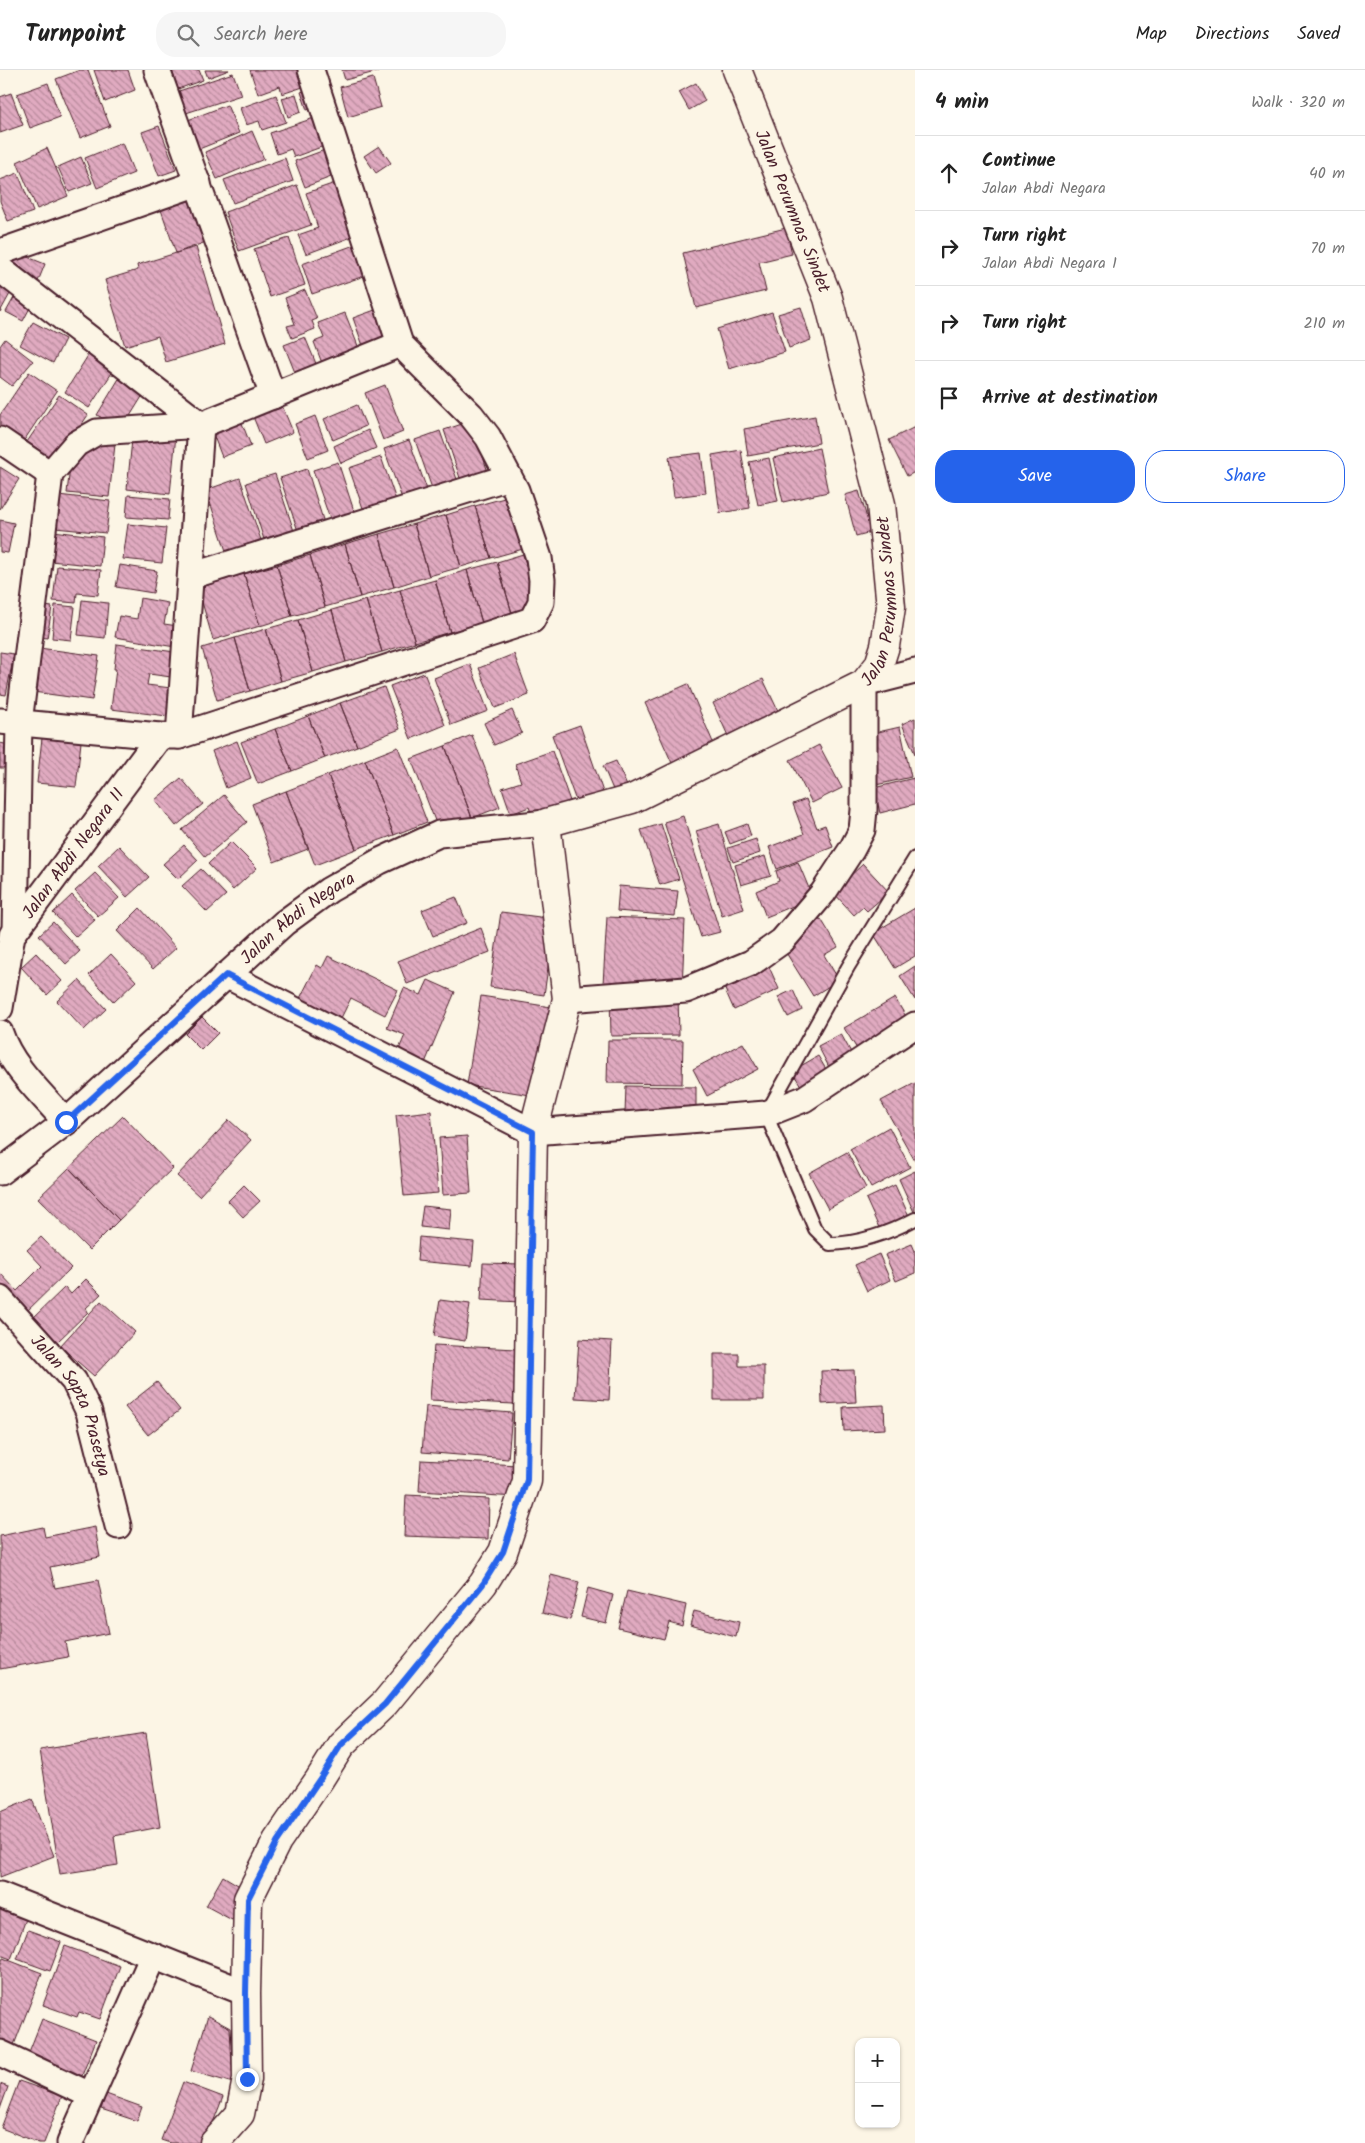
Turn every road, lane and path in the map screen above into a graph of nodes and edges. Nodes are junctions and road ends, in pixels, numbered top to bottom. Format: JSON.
{"nodes":[{"id":1,"x":157,"y":70,"type":"edge"},
{"id":2,"x":312,"y":70,"type":"edge"},
{"id":3,"x":738,"y":70,"type":"edge"},
{"id":4,"x":198,"y":184,"type":"junction"},
{"id":5,"x":0,"y":252,"type":"edge"},
{"id":6,"x":0,"y":269,"type":"edge"},
{"id":7,"x":400,"y":344,"type":"junction"},
{"id":8,"x":273,"y":396,"type":"junction"},
{"id":9,"x":201,"y":425,"type":"junction"},
{"id":10,"x":0,"y":440,"type":"edge"},
{"id":11,"x":50,"y":474,"type":"junction"},
{"id":12,"x":509,"y":477,"type":"junction"},
{"id":13,"x":191,"y":576,"type":"junction"},
{"id":14,"x":915,"y":671,"type":"edge"},
{"id":15,"x":864,"y":684,"type":"junction"},
{"id":16,"x":9,"y":722,"type":"edge"},
{"id":17,"x":170,"y":736,"type":"junction"},
{"id":18,"x":546,"y":823,"type":"junction"},
{"id":19,"x":915,"y":858,"type":"edge"},
{"id":20,"x":15,"y":931,"type":"junction"},
{"id":21,"x":226,"y":975,"type":"junction"},
{"id":22,"x":567,"y":999,"type":"junction"},
{"id":23,"x":0,"y":1008,"type":"edge"},
{"id":24,"x":915,"y":1025,"type":"edge"},
{"id":25,"x":0,"y":1033,"type":"edge"},
{"id":26,"x":766,"y":1114,"type":"junction"},
{"id":27,"x":66,"y":1122,"type":"junction"},
{"id":28,"x":533,"y":1132,"type":"junction"},
{"id":29,"x":0,"y":1172,"type":"edge"},
{"id":30,"x":915,"y":1219,"type":"edge"},
{"id":31,"x":0,"y":1299,"type":"edge"},
{"id":32,"x":118,"y":1526,"type":"dead end"},
{"id":33,"x":0,"y":1895,"type":"edge"},
{"id":34,"x":153,"y":1956,"type":"junction"},
{"id":35,"x":246,"y":1993,"type":"junction"},
{"id":36,"x":0,"y":2053,"type":"edge"},
{"id":37,"x":90,"y":2095,"type":"junction"},
{"id":38,"x":70,"y":2143,"type":"edge"},
{"id":39,"x":214,"y":2143,"type":"edge"}],
"edges":[{"from":1,"to":4,"type":"street"},
{"from":2,"to":7,"type":"street"},
{"from":3,"to":15,"type":"street","name":"Jalan Perumnas Sindet"},
{"from":4,"to":5,"type":"street"},
{"from":4,"to":8,"type":"street"},
{"from":6,"to":9,"type":"street"},
{"from":7,"to":8,"type":"street"},
{"from":7,"to":12,"type":"street"},
{"from":8,"to":9,"type":"street"},
{"from":9,"to":11,"type":"street"},
{"from":9,"to":13,"type":"street"},
{"from":10,"to":11,"type":"street"},
{"from":11,"to":16,"type":"street"},
{"from":12,"to":13,"type":"street"},
{"from":12,"to":17,"type":"street"},
{"from":13,"to":17,"type":"street"},
{"from":14,"to":15,"type":"street"},
{"from":15,"to":18,"type":"street","name":"Jalan Perumnas Sindet"},
{"from":15,"to":22,"type":"street"},
{"from":16,"to":17,"type":"street"},
{"from":16,"to":20,"type":"street"},
{"from":17,"to":20,"type":"street","name":"Jalan Abdi Negara II"},
{"from":18,"to":21,"type":"street","name":"Jalan Abdi Negara"},
{"from":18,"to":22,"type":"street"},
{"from":19,"to":26,"type":"lane"},
{"from":20,"to":23,"type":"street","name":"Jalan Abdi Negara II"},
{"from":21,"to":27,"type":"street","name":"Jalan Abdi Negara"},
{"from":21,"to":28,"type":"street"},
{"from":22,"to":28,"type":"street"},
{"from":24,"to":26,"type":"street"},
{"from":25,"to":27,"type":"street"},
{"from":26,"to":28,"type":"street"},
{"from":26,"to":30,"type":"lane"},
{"from":27,"to":29,"type":"street","name":"Jalan Abdi Negara"},
{"from":28,"to":35,"type":"street"},
{"from":31,"to":32,"type":"street","name":"Jalan Sapta Prasetya"},
{"from":33,"to":34,"type":"street"},
{"from":34,"to":35,"type":"street"},
{"from":34,"to":37,"type":"street"},
{"from":35,"to":39,"type":"street"},
{"from":36,"to":37,"type":"street"},
{"from":37,"to":38,"type":"street"}]}
